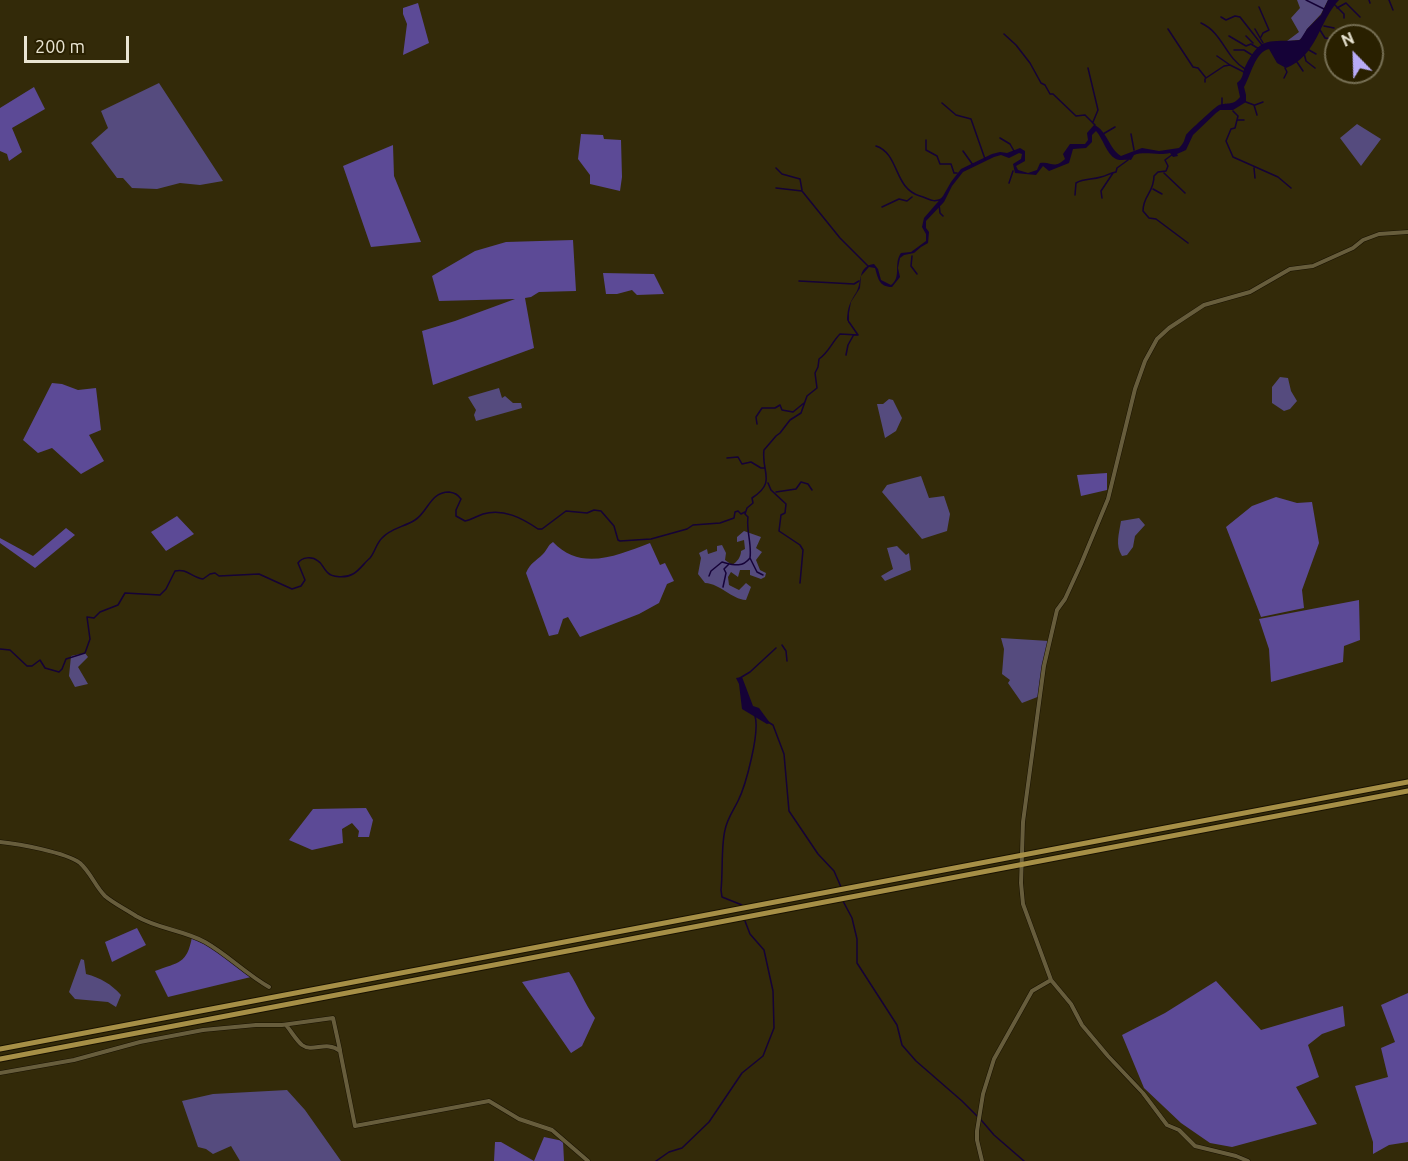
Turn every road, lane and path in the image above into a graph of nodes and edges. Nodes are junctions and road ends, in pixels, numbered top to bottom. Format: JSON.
{"nodes":[{"id":1,"x":1408,"y":232,"type":"edge"},
{"id":2,"x":1408,"y":782,"type":"edge"},
{"id":3,"x":1408,"y":791,"type":"edge"},
{"id":4,"x":0,"y":842,"type":"edge"},
{"id":5,"x":1022,"y":865,"type":"junction"},
{"id":6,"x":1051,"y":980,"type":"junction"},
{"id":7,"x":269,"y":987,"type":"dead end"},
{"id":8,"x":286,"y":1025,"type":"junction"},
{"id":9,"x":0,"y":1049,"type":"edge"},
{"id":10,"x":340,"y":1051,"type":"junction"},
{"id":11,"x":0,"y":1059,"type":"edge"},
{"id":12,"x":0,"y":1073,"type":"edge"},
{"id":13,"x":588,"y":1161,"type":"edge"},
{"id":14,"x":982,"y":1161,"type":"edge"},
{"id":15,"x":1248,"y":1161,"type":"edge"}],
"edges":[{"from":1,"to":5,"type":"street"},
{"from":2,"to":9,"type":"highway"},
{"from":3,"to":5,"type":"highway"},
{"from":4,"to":7,"type":"street"},
{"from":5,"to":6,"type":"street"},
{"from":5,"to":11,"type":"highway"},
{"from":6,"to":14,"type":"street"},
{"from":6,"to":15,"type":"street"},
{"from":8,"to":10,"type":"street"},
{"from":8,"to":10,"type":"street"},
{"from":8,"to":12,"type":"street"},
{"from":10,"to":13,"type":"street"}]}
